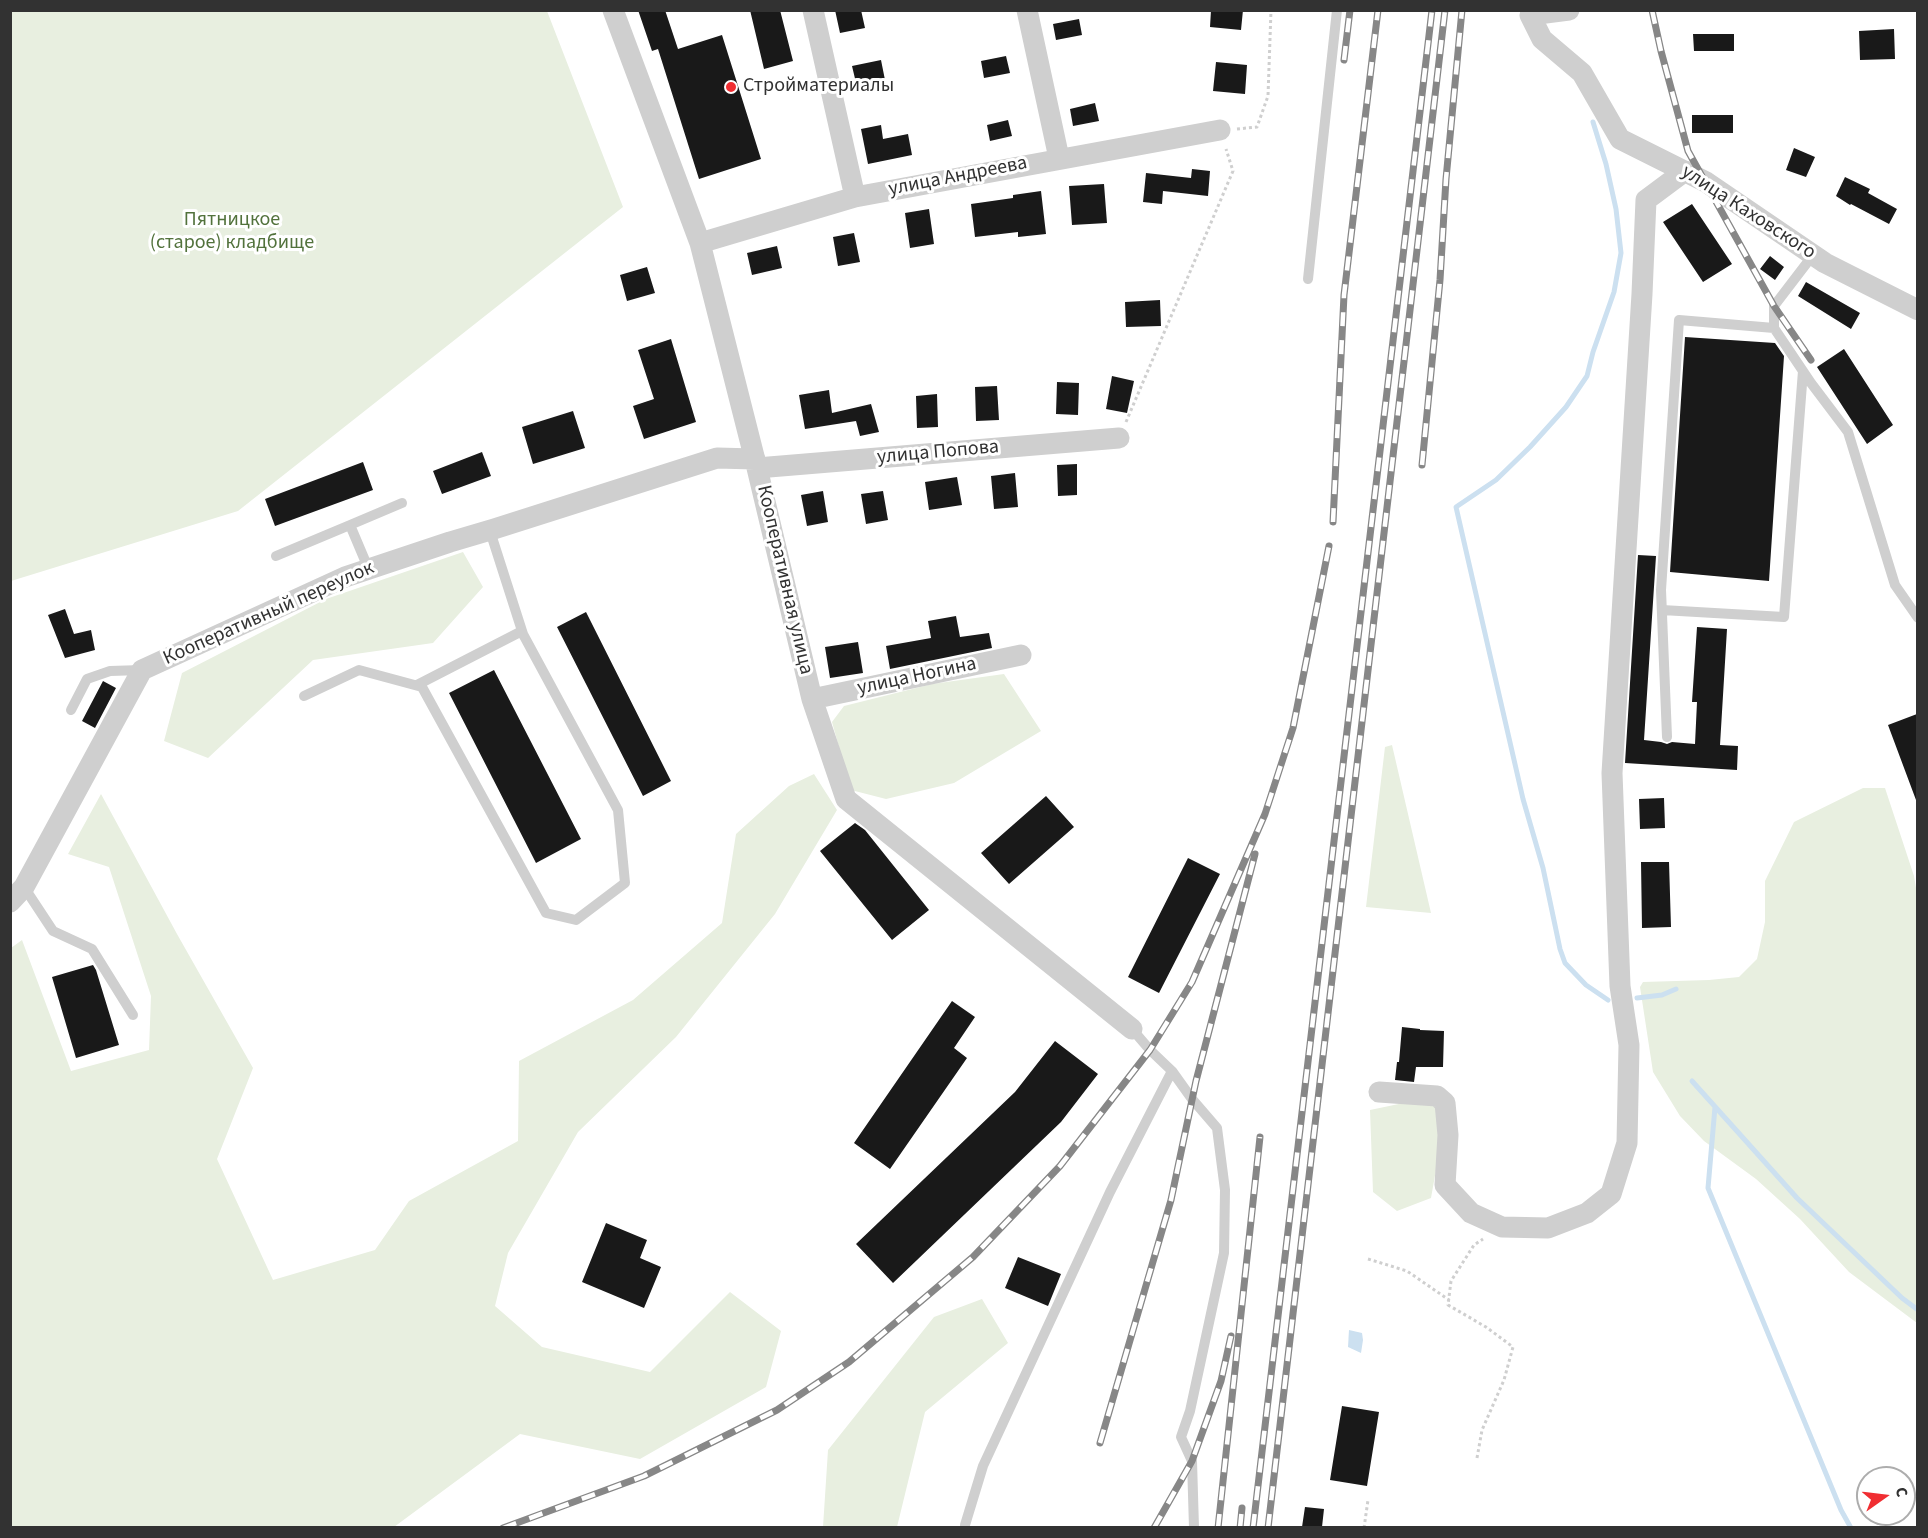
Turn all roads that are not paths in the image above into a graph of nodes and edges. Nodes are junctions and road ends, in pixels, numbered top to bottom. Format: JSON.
{"nodes":[{"id":1,"x":613,"y":10,"type":"edge"},
{"id":2,"x":813,"y":10,"type":"edge"},
{"id":3,"x":1027,"y":10,"type":"edge"},
{"id":4,"x":1337,"y":10,"type":"edge"},
{"id":5,"x":1569,"y":10,"type":"edge"},
{"id":6,"x":1220,"y":130,"type":"road end"},
{"id":7,"x":1059,"y":158,"type":"junction"},
{"id":8,"x":1685,"y":171,"type":"junction"},
{"id":9,"x":855,"y":197,"type":"junction"},
{"id":10,"x":700,"y":243,"type":"junction"},
{"id":11,"x":1813,"y":255,"type":"junction"},
{"id":12,"x":1308,"y":279,"type":"dead end"},
{"id":13,"x":1917,"y":310,"type":"edge"},
{"id":14,"x":1774,"y":328,"type":"junction"},
{"id":15,"x":1803,"y":371,"type":"junction"},
{"id":16,"x":1119,"y":438,"type":"road end"},
{"id":17,"x":756,"y":464,"type":"junction"},
{"id":18,"x":402,"y":503,"type":"dead end"},
{"id":19,"x":350,"y":525,"type":"junction"},
{"id":20,"x":490,"y":531,"type":"junction"},
{"id":21,"x":276,"y":556,"type":"dead end"},
{"id":22,"x":369,"y":570,"type":"junction"},
{"id":23,"x":1662,"y":610,"type":"junction"},
{"id":24,"x":1917,"y":618,"type":"edge"},
{"id":25,"x":522,"y":631,"type":"junction"},
{"id":26,"x":1021,"y":655,"type":"dead end"},
{"id":27,"x":142,"y":670,"type":"junction"},
{"id":28,"x":417,"y":685,"type":"junction"},
{"id":29,"x":304,"y":696,"type":"dead end"},
{"id":30,"x":812,"y":699,"type":"junction"},
{"id":31,"x":71,"y":710,"type":"dead end"},
{"id":32,"x":1667,"y":737,"type":"dead end"},
{"id":33,"x":17,"y":895,"type":"edge"},
{"id":34,"x":133,"y":1015,"type":"dead end"},
{"id":35,"x":1132,"y":1029,"type":"joint"},
{"id":36,"x":1172,"y":1071,"type":"junction"},
{"id":37,"x":1379,"y":1092,"type":"dead end"},
{"id":38,"x":965,"y":1525,"type":"dead end"},
{"id":39,"x":1194,"y":1527,"type":"edge"}],
"edges":[{"from":1,"to":10,"type":"street","name":"Кооперативная улица"},
{"from":2,"to":9,"type":"street"},
{"from":3,"to":7,"type":"street"},
{"from":4,"to":12,"type":"lane"},
{"from":5,"to":8,"type":"street","name":"улица Каховского"},
{"from":6,"to":7,"type":"street","name":"улица Андреева"},
{"from":7,"to":9,"type":"street","name":"улица Андреева"},
{"from":8,"to":11,"type":"street","name":"улица Каховского"},
{"from":8,"to":37,"type":"street"},
{"from":9,"to":10,"type":"street","name":"улица Андреева"},
{"from":10,"to":17,"type":"street","name":"Кооперативная улица"},
{"from":11,"to":13,"type":"street","name":"улица Каховского"},
{"from":11,"to":14,"type":"lane"},
{"from":14,"to":15,"type":"lane"},
{"from":14,"to":23,"type":"lane"},
{"from":15,"to":23,"type":"lane"},
{"from":15,"to":24,"type":"lane"},
{"from":16,"to":17,"type":"street","name":"улица Попова"},
{"from":17,"to":20,"type":"street","name":"Кооперативный переулок"},
{"from":17,"to":30,"type":"street","name":"Кооперативная улица"},
{"from":18,"to":19,"type":"lane"},
{"from":19,"to":21,"type":"lane"},
{"from":19,"to":22,"type":"lane"},
{"from":20,"to":22,"type":"street","name":"Кооперативный переулок"},
{"from":20,"to":25,"type":"lane"},
{"from":22,"to":27,"type":"street","name":"Кооперативный переулок"},
{"from":23,"to":32,"type":"lane"},
{"from":25,"to":28,"type":"lane"},
{"from":25,"to":28,"type":"lane"},
{"from":26,"to":30,"type":"street","name":"улица Ногина"},
{"from":27,"to":31,"type":"lane"},
{"from":27,"to":33,"type":"street","name":"Кооперативный переулок"},
{"from":28,"to":29,"type":"lane"},
{"from":30,"to":35,"type":"street","name":"Кооперативная улица"},
{"from":33,"to":34,"type":"lane"},
{"from":35,"to":36,"type":"lane"},
{"from":36,"to":38,"type":"lane"},
{"from":36,"to":39,"type":"lane"}]}
